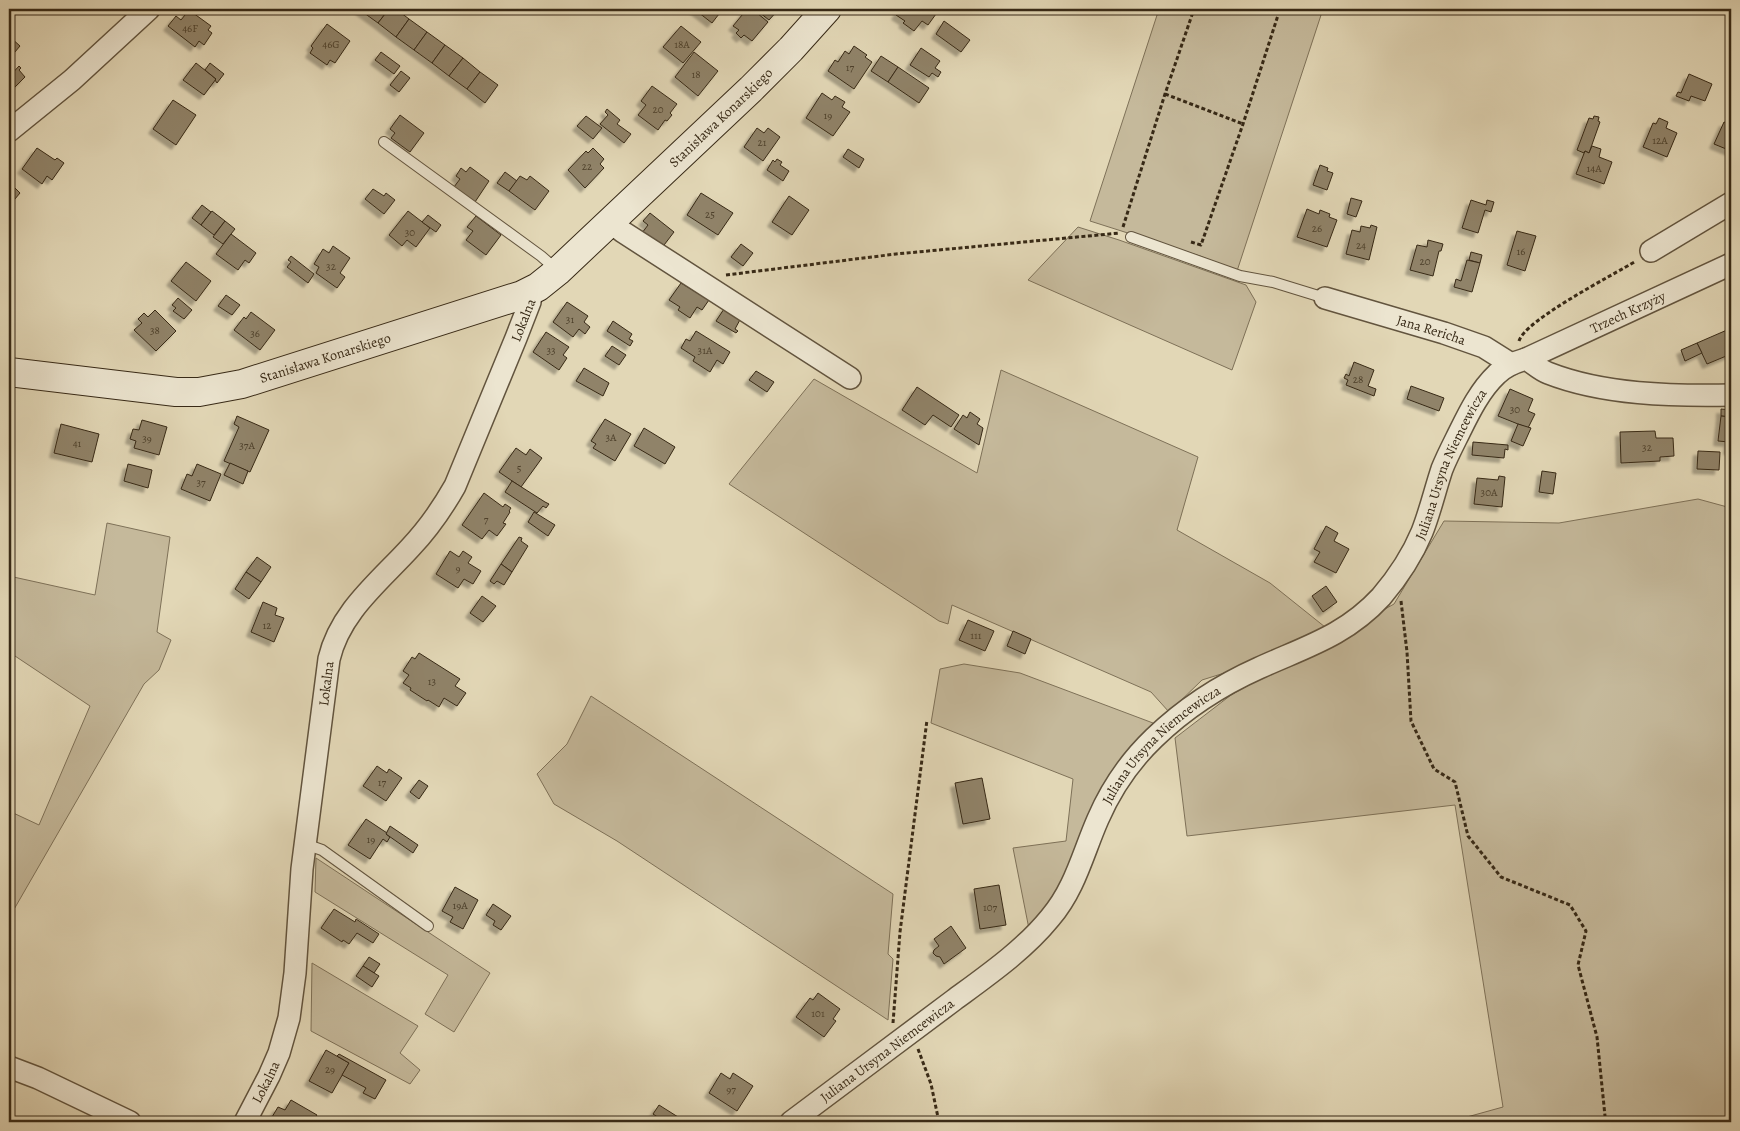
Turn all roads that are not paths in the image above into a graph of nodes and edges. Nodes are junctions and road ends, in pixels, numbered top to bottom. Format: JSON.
{"nodes":[{"id":1,"x":149,"y":9,"type":"edge"},
{"id":2,"x":827,"y":9,"type":"edge"},
{"id":3,"x":9,"y":131,"type":"edge"},
{"id":4,"x":384,"y":142,"type":"dead end"},
{"id":5,"x":1731,"y":204,"type":"edge"},
{"id":6,"x":610,"y":222,"type":"junction"},
{"id":7,"x":1131,"y":237,"type":"road end"},
{"id":8,"x":1651,"y":251,"type":"road end"},
{"id":9,"x":1731,"y":264,"type":"edge"},
{"id":10,"x":558,"y":271,"type":"junction"},
{"id":11,"x":531,"y":291,"type":"junction"},
{"id":12,"x":1325,"y":298,"type":"joint"},
{"id":13,"x":1518,"y":361,"type":"junction"},
{"id":14,"x":9,"y":372,"type":"edge"},
{"id":15,"x":850,"y":378,"type":"dead end"},
{"id":16,"x":1731,"y":395,"type":"edge"},
{"id":17,"x":305,"y":844,"type":"junction"},
{"id":18,"x":428,"y":926,"type":"dead end"},
{"id":19,"x":9,"y":1067,"type":"edge"},
{"id":20,"x":130,"y":1122,"type":"edge"},
{"id":21,"x":245,"y":1122,"type":"edge"},
{"id":22,"x":791,"y":1122,"type":"edge"}],
"edges":[{"from":1,"to":3,"type":"street"},
{"from":2,"to":6,"type":"street","name":"Stanisława Konarskiego"},
{"from":4,"to":10,"type":"lane"},
{"from":5,"to":8,"type":"street"},
{"from":6,"to":10,"type":"street","name":"Stanisława Konarskiego"},
{"from":6,"to":15,"type":"street"},
{"from":7,"to":12,"type":"lane","name":"Jana Rericha"},
{"from":9,"to":13,"type":"street","name":"Trzech Krzyży"},
{"from":10,"to":11,"type":"street","name":"Stanisława Konarskiego"},
{"from":11,"to":14,"type":"street","name":"Stanisława Konarskiego"},
{"from":11,"to":17,"type":"street","name":"Lokalna"},
{"from":12,"to":13,"type":"street","name":"Jana Rericha"},
{"from":13,"to":16,"type":"street","name":"Jana Rericha"},
{"from":13,"to":22,"type":"street","name":"Juliana Ursyna Niemcewicza"},
{"from":17,"to":18,"type":"lane"},
{"from":17,"to":21,"type":"street","name":"Lokalna"},
{"from":19,"to":20,"type":"street"}]}
